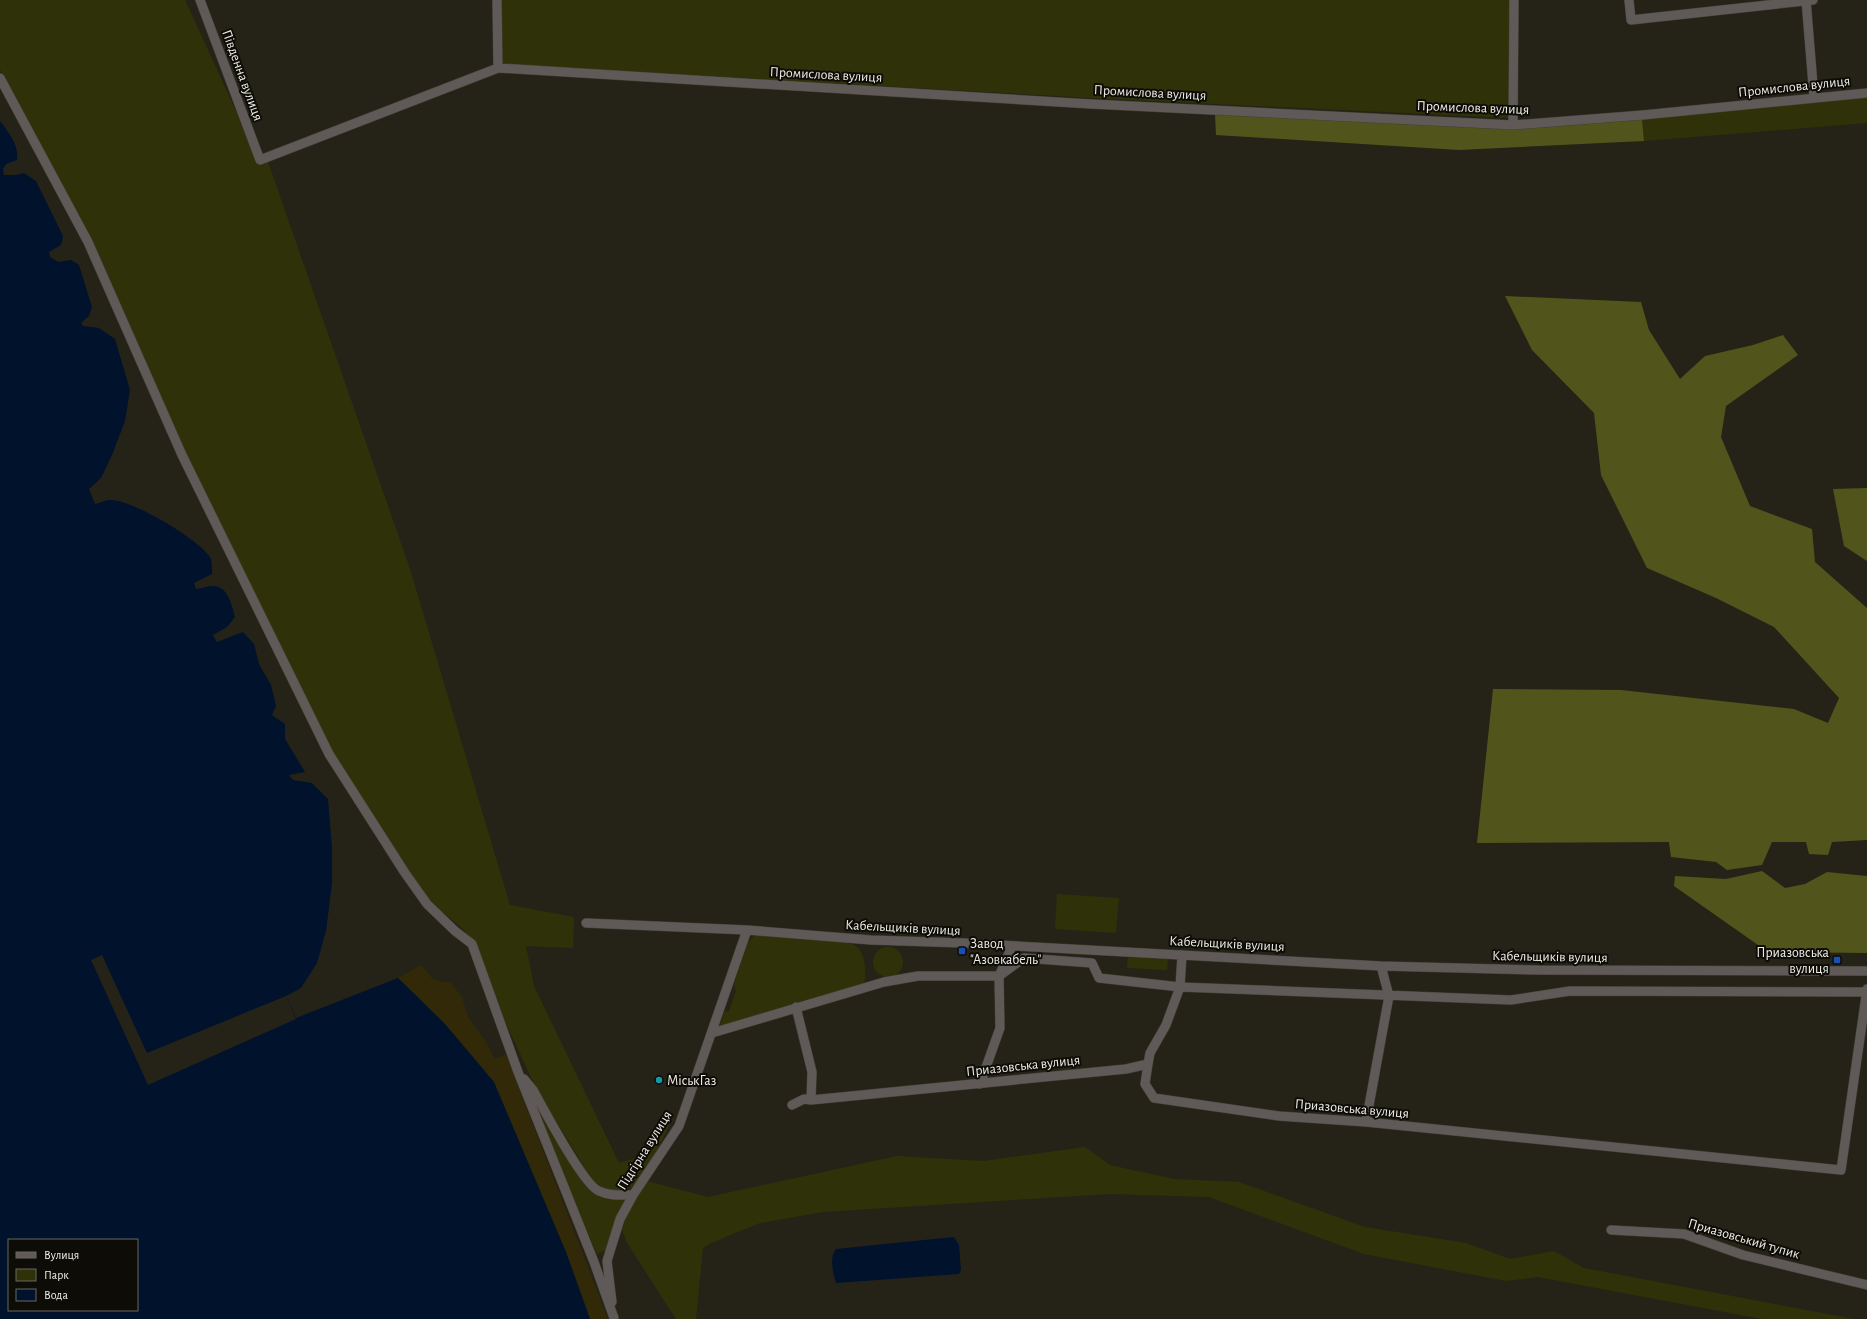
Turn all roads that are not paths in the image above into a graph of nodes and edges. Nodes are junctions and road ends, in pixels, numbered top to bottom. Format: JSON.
{"nodes":[{"id":1,"x":200,"y":0,"type":"edge"},
{"id":2,"x":497,"y":0,"type":"edge"},
{"id":3,"x":1514,"y":0,"type":"edge"},
{"id":4,"x":1629,"y":0,"type":"edge"},
{"id":5,"x":1721,"y":0,"type":"edge"},
{"id":6,"x":1808,"y":0,"type":"edge"},
{"id":7,"x":1722,"y":10,"type":"junction"},
{"id":8,"x":498,"y":68,"type":"junction"},
{"id":9,"x":0,"y":78,"type":"edge"},
{"id":10,"x":1867,"y":93,"type":"edge"},
{"id":11,"x":1814,"y":97,"type":"junction"},
{"id":12,"x":1513,"y":125,"type":"junction"},
{"id":13,"x":586,"y":923,"type":"dead end"},
{"id":14,"x":747,"y":930,"type":"junction"},
{"id":15,"x":1012,"y":946,"type":"junction"},
{"id":16,"x":1182,"y":955,"type":"junction"},
{"id":17,"x":1381,"y":966,"type":"junction"},
{"id":18,"x":1867,"y":971,"type":"edge"},
{"id":19,"x":999,"y":976,"type":"junction"},
{"id":20,"x":1180,"y":987,"type":"junction"},
{"id":21,"x":1867,"y":989,"type":"edge"},
{"id":22,"x":1867,"y":992,"type":"edge"},
{"id":23,"x":1389,"y":996,"type":"junction"},
{"id":24,"x":796,"y":1007,"type":"junction"},
{"id":25,"x":712,"y":1033,"type":"junction"},
{"id":26,"x":1148,"y":1064,"type":"junction"},
{"id":27,"x":518,"y":1072,"type":"junction"},
{"id":28,"x":980,"y":1084,"type":"junction"},
{"id":29,"x":811,"y":1100,"type":"junction"},
{"id":30,"x":792,"y":1106,"type":"dead end"},
{"id":31,"x":1366,"y":1122,"type":"junction"},
{"id":32,"x":633,"y":1195,"type":"junction"},
{"id":33,"x":1611,"y":1230,"type":"dead end"},
{"id":34,"x":1867,"y":1285,"type":"edge"},
{"id":35,"x":614,"y":1319,"type":"edge"}],
"edges":[{"from":1,"to":8,"type":"street","name":"Південна вулиця"},
{"from":2,"to":8,"type":"street"},
{"from":3,"to":12,"type":"street"},
{"from":4,"to":7,"type":"street"},
{"from":5,"to":7,"type":"street"},
{"from":6,"to":7,"type":"street"},
{"from":6,"to":11,"type":"street"},
{"from":8,"to":12,"type":"street","name":"Промислова вулиця"},
{"from":9,"to":27,"type":"street"},
{"from":10,"to":11,"type":"street","name":"Промислова вулиця"},
{"from":11,"to":12,"type":"street","name":"Промислова вулиця"},
{"from":13,"to":14,"type":"street","name":"Кабельщиків вулиця"},
{"from":14,"to":15,"type":"street","name":"Кабельщиків вулиця"},
{"from":14,"to":25,"type":"street","name":"Підгірна вулиця"},
{"from":15,"to":16,"type":"street","name":"Кабельщиків вулиця"},
{"from":15,"to":19,"type":"street"},
{"from":16,"to":17,"type":"street","name":"Кабельщиків вулиця"},
{"from":16,"to":20,"type":"street"},
{"from":17,"to":18,"type":"street","name":"Кабельщиків вулиця"},
{"from":17,"to":23,"type":"street"},
{"from":19,"to":20,"type":"street"},
{"from":19,"to":24,"type":"street"},
{"from":19,"to":28,"type":"street"},
{"from":20,"to":23,"type":"street"},
{"from":20,"to":26,"type":"street"},
{"from":21,"to":22,"type":"street"},
{"from":22,"to":23,"type":"street"},
{"from":22,"to":31,"type":"street","name":"Приазовська вулиця"},
{"from":23,"to":31,"type":"street"},
{"from":24,"to":25,"type":"street"},
{"from":24,"to":29,"type":"street"},
{"from":25,"to":32,"type":"street","name":"Підгірна вулиця"},
{"from":26,"to":28,"type":"street","name":"Приазовська вулиця"},
{"from":26,"to":31,"type":"street","name":"Приазовська вулиця"},
{"from":27,"to":32,"type":"street"},
{"from":27,"to":35,"type":"street"},
{"from":28,"to":29,"type":"street","name":"Приазовська вулиця"},
{"from":29,"to":30,"type":"street","name":"Приазовська вулиця"},
{"from":32,"to":35,"type":"street","name":"Підгірна вулиця"},
{"from":33,"to":34,"type":"street","name":"Приазовський тупик"}]}
